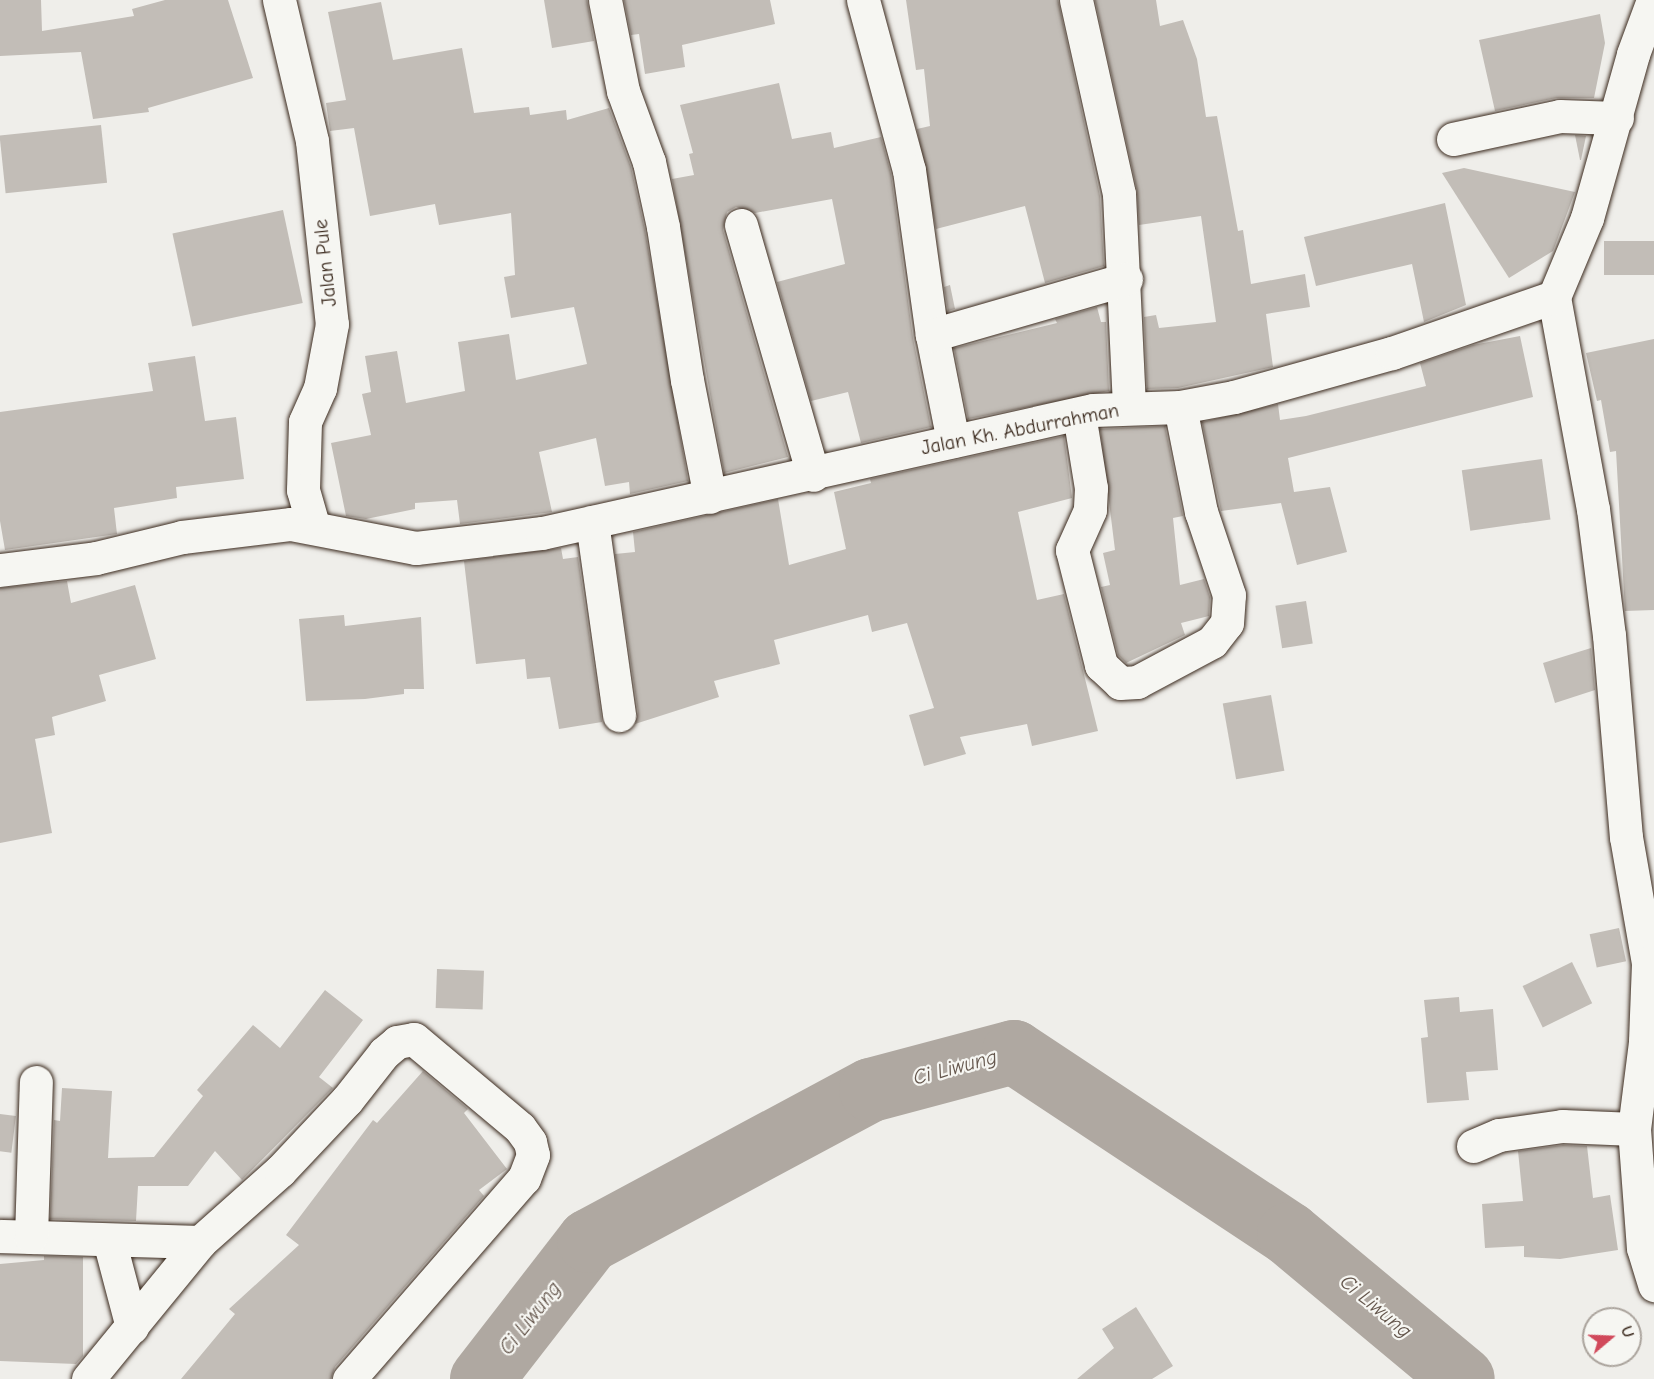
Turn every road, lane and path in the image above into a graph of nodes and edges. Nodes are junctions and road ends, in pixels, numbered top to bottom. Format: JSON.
{"nodes":[{"id":1,"x":279,"y":0,"type":"edge"},
{"id":2,"x":605,"y":0,"type":"edge"},
{"id":3,"x":863,"y":0,"type":"edge"},
{"id":4,"x":1076,"y":0,"type":"edge"},
{"id":5,"x":1653,"y":0,"type":"edge"},
{"id":6,"x":1617,"y":118,"type":"junction"},
{"id":7,"x":1453,"y":139,"type":"dead end"},
{"id":8,"x":741,"y":225,"type":"dead end"},
{"id":9,"x":1126,"y":279,"type":"junction"},
{"id":10,"x":1554,"y":297,"type":"junction"},
{"id":11,"x":932,"y":335,"type":"junction"},
{"id":12,"x":1129,"y":407,"type":"junction"},
{"id":13,"x":1180,"y":407,"type":"junction"},
{"id":14,"x":1079,"y":414,"type":"junction"},
{"id":15,"x":953,"y":441,"type":"junction"},
{"id":16,"x":813,"y":475,"type":"junction"},
{"id":17,"x":710,"y":497,"type":"junction"},
{"id":18,"x":592,"y":522,"type":"junction"},
{"id":19,"x":313,"y":526,"type":"junction"},
{"id":20,"x":0,"y":570,"type":"edge"},
{"id":21,"x":618,"y":715,"type":"dead end"},
{"id":22,"x":36,"y":1082,"type":"dead end"},
{"id":23,"x":1647,"y":1088,"type":"edge"},
{"id":24,"x":1634,"y":1129,"type":"junction"},
{"id":25,"x":1473,"y":1146,"type":"dead end"},
{"id":26,"x":16,"y":1237,"type":"edge"},
{"id":27,"x":109,"y":1240,"type":"junction"},
{"id":28,"x":200,"y":1242,"type":"junction"},
{"id":29,"x":1654,"y":1284,"type":"edge"},
{"id":30,"x":132,"y":1327,"type":"junction"},
{"id":31,"x":88,"y":1379,"type":"edge"},
{"id":32,"x":349,"y":1379,"type":"edge"}],
"edges":[{"from":1,"to":19,"type":"street","name":"Jalan Pule"},
{"from":2,"to":17,"type":"street"},
{"from":3,"to":11,"type":"street"},
{"from":4,"to":9,"type":"street"},
{"from":5,"to":6,"type":"street"},
{"from":6,"to":7,"type":"street"},
{"from":6,"to":10,"type":"street"},
{"from":8,"to":16,"type":"street"},
{"from":9,"to":11,"type":"street"},
{"from":9,"to":12,"type":"street"},
{"from":10,"to":13,"type":"street","name":"Jalan Kh. Abdurrahman"},
{"from":10,"to":23,"type":"street"},
{"from":11,"to":15,"type":"street"},
{"from":12,"to":13,"type":"street","name":"Jalan Kh. Abdurrahman"},
{"from":12,"to":14,"type":"street","name":"Jalan Kh. Abdurrahman"},
{"from":13,"to":14,"type":"street"},
{"from":14,"to":15,"type":"street","name":"Jalan Kh. Abdurrahman"},
{"from":15,"to":16,"type":"street","name":"Jalan Kh. Abdurrahman"},
{"from":16,"to":17,"type":"street","name":"Jalan Kh. Abdurrahman"},
{"from":17,"to":18,"type":"street","name":"Jalan Kh. Abdurrahman"},
{"from":18,"to":19,"type":"street","name":"Jalan Kh. Abdurrahman"},
{"from":18,"to":21,"type":"street"},
{"from":19,"to":20,"type":"street","name":"Jalan Kh. Abdurrahman"},
{"from":22,"to":26,"type":"street"},
{"from":23,"to":24,"type":"street"},
{"from":24,"to":25,"type":"street"},
{"from":24,"to":29,"type":"street"},
{"from":26,"to":27,"type":"street"},
{"from":27,"to":28,"type":"street"},
{"from":27,"to":30,"type":"street"},
{"from":28,"to":30,"type":"street"},
{"from":28,"to":32,"type":"street"},
{"from":30,"to":31,"type":"street"}]}
